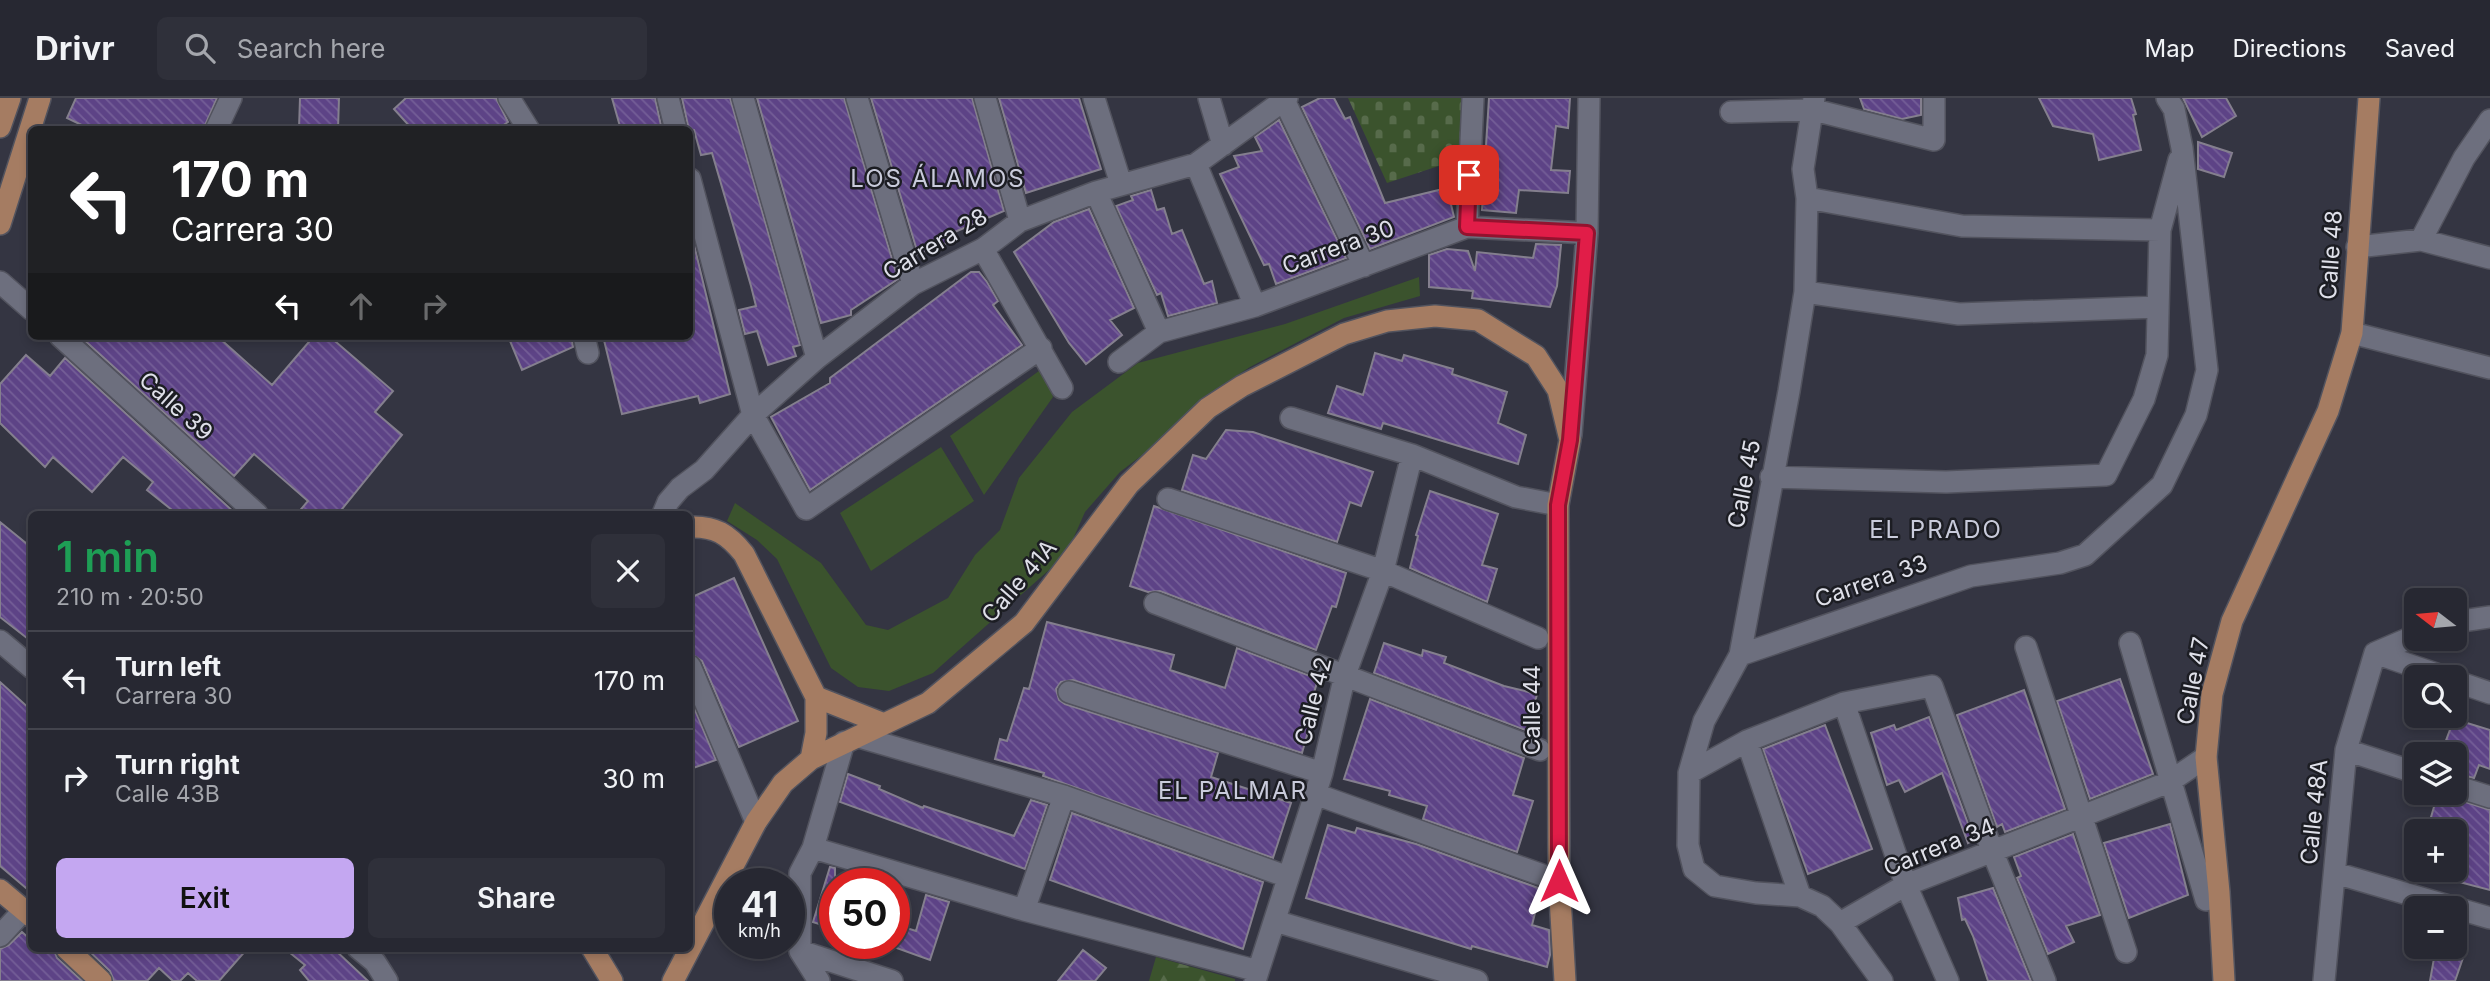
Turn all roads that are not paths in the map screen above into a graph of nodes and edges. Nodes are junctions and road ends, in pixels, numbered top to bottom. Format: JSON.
{"nodes":[{"id":1,"x":10,"y":98,"type":"edge"},
{"id":2,"x":40,"y":98,"type":"edge"},
{"id":3,"x":231,"y":98,"type":"edge"},
{"id":4,"x":509,"y":98,"type":"edge"},
{"id":5,"x":668,"y":98,"type":"edge"},
{"id":6,"x":743,"y":98,"type":"edge"},
{"id":7,"x":857,"y":98,"type":"edge"},
{"id":8,"x":985,"y":98,"type":"edge"},
{"id":9,"x":1094,"y":98,"type":"edge"},
{"id":10,"x":1209,"y":98,"type":"edge"},
{"id":11,"x":1473,"y":98,"type":"edge"},
{"id":12,"x":1589,"y":98,"type":"edge"},
{"id":13,"x":1934,"y":98,"type":"edge"},
{"id":14,"x":2167,"y":98,"type":"edge"},
{"id":15,"x":2370,"y":98,"type":"edge"},
{"id":16,"x":1285,"y":99,"type":"edge"},
{"id":17,"x":1814,"y":104,"type":"edge"},
{"id":18,"x":1731,"y":112,"type":"dead end"},
{"id":19,"x":2490,"y":120,"type":"edge"},
{"id":20,"x":31,"y":126,"type":"edge"},
{"id":21,"x":218,"y":126,"type":"edge"},
{"id":22,"x":526,"y":126,"type":"edge"},
{"id":23,"x":675,"y":126,"type":"edge"},
{"id":24,"x":0,"y":127,"type":"edge"},
{"id":25,"x":28,"y":136,"type":"edge"},
{"id":26,"x":1223,"y":145,"type":"junction"},
{"id":27,"x":2182,"y":148,"type":"junction"},
{"id":28,"x":1196,"y":164,"type":"junction"},
{"id":29,"x":1121,"y":184,"type":"junction"},
{"id":30,"x":693,"y":189,"type":"edge"},
{"id":31,"x":1096,"y":192,"type":"junction"},
{"id":32,"x":1807,"y":198,"type":"junction"},
{"id":33,"x":1020,"y":221,"type":"junction"},
{"id":34,"x":0,"y":224,"type":"edge"},
{"id":35,"x":1467,"y":227,"type":"junction"},
{"id":36,"x":2160,"y":230,"type":"junction"},
{"id":37,"x":1587,"y":233,"type":"junction"},
{"id":38,"x":2421,"y":240,"type":"junction"},
{"id":39,"x":2357,"y":247,"type":"junction"},
{"id":40,"x":983,"y":250,"type":"junction"},
{"id":41,"x":2490,"y":258,"type":"edge"},
{"id":42,"x":1364,"y":266,"type":"junction"},
{"id":43,"x":0,"y":282,"type":"edge"},
{"id":44,"x":913,"y":284,"type":"junction"},
{"id":45,"x":1805,"y":292,"type":"junction"},
{"id":46,"x":28,"y":306,"type":"edge"},
{"id":47,"x":1255,"y":306,"type":"junction"},
{"id":48,"x":2158,"y":307,"type":"junction"},
{"id":49,"x":1478,"y":320,"type":"joint"},
{"id":50,"x":1159,"y":332,"type":"junction"},
{"id":51,"x":2353,"y":333,"type":"junction"},
{"id":52,"x":64,"y":340,"type":"edge"},
{"id":53,"x":1041,"y":348,"type":"junction"},
{"id":54,"x":817,"y":358,"type":"junction"},
{"id":55,"x":1119,"y":362,"type":"dead end"},
{"id":56,"x":2490,"y":368,"type":"edge"},
{"id":57,"x":1062,"y":388,"type":"dead end"},
{"id":58,"x":2328,"y":411,"type":"joint"},
{"id":59,"x":753,"y":415,"type":"junction"},
{"id":60,"x":1291,"y":418,"type":"dead end"},
{"id":61,"x":1570,"y":440,"type":"junction"},
{"id":62,"x":1412,"y":455,"type":"junction"},
{"id":63,"x":1771,"y":477,"type":"junction"},
{"id":64,"x":1168,"y":499,"type":"dead end"},
{"id":65,"x":1558,"y":505,"type":"junction"},
{"id":66,"x":254,"y":511,"type":"edge"},
{"id":67,"x":664,"y":511,"type":"edge"},
{"id":68,"x":693,"y":527,"type":"edge"},
{"id":69,"x":1383,"y":571,"type":"junction"},
{"id":70,"x":1155,"y":603,"type":"dead end"},
{"id":71,"x":2490,"y":617,"type":"edge"},
{"id":72,"x":2468,"y":620,"type":"edge"},
{"id":73,"x":1538,"y":638,"type":"dead end"},
{"id":74,"x":0,"y":640,"type":"edge"},
{"id":75,"x":2404,"y":641,"type":"edge"},
{"id":76,"x":2130,"y":643,"type":"dead end"},
{"id":77,"x":2026,"y":647,"type":"dead end"},
{"id":78,"x":2375,"y":653,"type":"junction"},
{"id":79,"x":1740,"y":655,"type":"junction"},
{"id":80,"x":28,"y":664,"type":"edge"},
{"id":81,"x":2410,"y":665,"type":"edge"},
{"id":82,"x":693,"y":673,"type":"edge"},
{"id":83,"x":1345,"y":675,"type":"junction"},
{"id":84,"x":2467,"y":685,"type":"edge"},
{"id":85,"x":1069,"y":692,"type":"dead end"},
{"id":86,"x":2490,"y":693,"type":"edge"},
{"id":87,"x":816,"y":697,"type":"junction"},
{"id":88,"x":1844,"y":703,"type":"junction"},
{"id":89,"x":884,"y":724,"type":"junction"},
{"id":90,"x":851,"y":739,"type":"junction"},
{"id":91,"x":1747,"y":741,"type":"junction"},
{"id":92,"x":1540,"y":750,"type":"dead end"},
{"id":93,"x":2346,"y":750,"type":"junction"},
{"id":94,"x":2206,"y":757,"type":"junction"},
{"id":95,"x":811,"y":759,"type":"junction"},
{"id":96,"x":2404,"y":769,"type":"edge"},
{"id":97,"x":1322,"y":773,"type":"junction"},
{"id":98,"x":1689,"y":773,"type":"junction"},
{"id":99,"x":2169,"y":782,"type":"junction"},
{"id":100,"x":2467,"y":790,"type":"edge"},
{"id":101,"x":1315,"y":794,"type":"junction"},
{"id":102,"x":1064,"y":796,"type":"junction"},
{"id":103,"x":2490,"y":797,"type":"edge"},
{"id":104,"x":2081,"y":818,"type":"junction"},
{"id":105,"x":756,"y":822,"type":"junction"},
{"id":106,"x":813,"y":849,"type":"junction"},
{"id":107,"x":1993,"y":853,"type":"junction"},
{"id":108,"x":803,"y":868,"type":"edge"},
{"id":109,"x":2334,"y":873,"type":"junction"},
{"id":110,"x":1288,"y":877,"type":"junction"},
{"id":111,"x":1559,"y":881,"type":"junction"},
{"id":112,"x":1906,"y":885,"type":"junction"},
{"id":113,"x":0,"y":890,"type":"edge"},
{"id":114,"x":1800,"y":896,"type":"junction"},
{"id":115,"x":2206,"y":900,"type":"dead end"},
{"id":116,"x":1024,"y":910,"type":"junction"},
{"id":117,"x":28,"y":914,"type":"edge"},
{"id":118,"x":2490,"y":918,"type":"edge"},
{"id":119,"x":1275,"y":920,"type":"junction"},
{"id":120,"x":1840,"y":923,"type":"junction"},
{"id":121,"x":0,"y":936,"type":"edge"},
{"id":122,"x":693,"y":943,"type":"edge"},
{"id":123,"x":70,"y":952,"type":"edge"},
{"id":124,"x":364,"y":952,"type":"edge"},
{"id":125,"x":594,"y":952,"type":"edge"},
{"id":126,"x":688,"y":952,"type":"edge"},
{"id":127,"x":2126,"y":952,"type":"dead end"},
{"id":128,"x":805,"y":953,"type":"edge"},
{"id":129,"x":805,"y":959,"type":"edge"},
{"id":130,"x":1425,"y":974,"type":"edge"},
{"id":131,"x":1257,"y":976,"type":"edge"},
{"id":132,"x":101,"y":981,"type":"edge"},
{"id":133,"x":387,"y":981,"type":"edge"},
{"id":134,"x":612,"y":981,"type":"edge"},
{"id":135,"x":673,"y":981,"type":"edge"},
{"id":136,"x":819,"y":981,"type":"edge"},
{"id":137,"x":892,"y":981,"type":"edge"},
{"id":138,"x":1478,"y":981,"type":"edge"},
{"id":139,"x":1565,"y":981,"type":"edge"},
{"id":140,"x":1882,"y":981,"type":"edge"},
{"id":141,"x":1948,"y":981,"type":"edge"},
{"id":142,"x":2045,"y":981,"type":"edge"},
{"id":143,"x":2224,"y":981,"type":"edge"},
{"id":144,"x":2325,"y":981,"type":"edge"}],
"edges":[{"from":1,"to":24,"type":"main road"},
{"from":2,"to":20,"type":"main road"},
{"from":3,"to":21,"type":"street"},
{"from":4,"to":22,"type":"street"},
{"from":5,"to":23,"type":"street"},
{"from":6,"to":54,"type":"street"},
{"from":7,"to":44,"type":"street"},
{"from":8,"to":33,"type":"street"},
{"from":9,"to":29,"type":"street"},
{"from":10,"to":26,"type":"street"},
{"from":11,"to":35,"type":"street"},
{"from":12,"to":37,"type":"street","name":"Calle 44"},
{"from":13,"to":17,"type":"street"},
{"from":14,"to":27,"type":"street"},
{"from":15,"to":39,"type":"main road","name":"Calle 48"},
{"from":16,"to":26,"type":"street","name":"Carrera 28"},
{"from":16,"to":42,"type":"street"},
{"from":17,"to":18,"type":"street"},
{"from":17,"to":32,"type":"street","name":"Calle 45"},
{"from":19,"to":38,"type":"street"},
{"from":25,"to":34,"type":"main road"},
{"from":26,"to":28,"type":"street","name":"Carrera 28"},
{"from":27,"to":36,"type":"street"},
{"from":27,"to":79,"type":"street","name":"Carrera 33"},
{"from":28,"to":29,"type":"street","name":"Carrera 28"},
{"from":28,"to":47,"type":"street"},
{"from":29,"to":31,"type":"street","name":"Carrera 28"},
{"from":30,"to":59,"type":"street"},
{"from":31,"to":33,"type":"street","name":"Carrera 28"},
{"from":31,"to":50,"type":"street"},
{"from":32,"to":36,"type":"street"},
{"from":32,"to":45,"type":"street","name":"Calle 45"},
{"from":33,"to":40,"type":"street","name":"Carrera 28"},
{"from":35,"to":37,"type":"street","name":"Carrera 30"},
{"from":35,"to":42,"type":"street","name":"Carrera 30"},
{"from":36,"to":48,"type":"street"},
{"from":37,"to":61,"type":"street","name":"Calle 44"},
{"from":38,"to":39,"type":"street"},
{"from":38,"to":41,"type":"street"},
{"from":39,"to":51,"type":"main road","name":"Calle 48"},
{"from":40,"to":44,"type":"street","name":"Carrera 28"},
{"from":40,"to":53,"type":"street"},
{"from":42,"to":47,"type":"street","name":"Carrera 30"},
{"from":43,"to":46,"type":"street"},
{"from":44,"to":54,"type":"street","name":"Carrera 28"},
{"from":45,"to":48,"type":"street"},
{"from":45,"to":63,"type":"street","name":"Calle 45"},
{"from":47,"to":50,"type":"street","name":"Carrera 30"},
{"from":48,"to":63,"type":"street"},
{"from":49,"to":61,"type":"main road","name":"Calle 44"},
{"from":49,"to":89,"type":"main road","name":"Calle 41A"},
{"from":50,"to":55,"type":"street","name":"Carrera 30"},
{"from":51,"to":56,"type":"street"},
{"from":51,"to":58,"type":"main road","name":"Calle 48"},
{"from":52,"to":66,"type":"street","name":"Calle 39"},
{"from":53,"to":57,"type":"street"},
{"from":53,"to":59,"type":"street"},
{"from":54,"to":59,"type":"street","name":"Carrera 28"},
{"from":58,"to":94,"type":"main road","name":"Calle 47"},
{"from":59,"to":67,"type":"street","name":"Carrera 28"},
{"from":60,"to":62,"type":"street"},
{"from":61,"to":65,"type":"main road","name":"Calle 44"},
{"from":62,"to":65,"type":"street"},
{"from":62,"to":69,"type":"street","name":"Calle 42"},
{"from":63,"to":79,"type":"street","name":"Calle 45"},
{"from":64,"to":69,"type":"street"},
{"from":65,"to":111,"type":"main road","name":"Calle 44"},
{"from":68,"to":87,"type":"main road"},
{"from":69,"to":73,"type":"street"},
{"from":69,"to":83,"type":"street","name":"Calle 42"},
{"from":70,"to":83,"type":"street"},
{"from":71,"to":72,"type":"street"},
{"from":74,"to":80,"type":"street"},
{"from":75,"to":78,"type":"street"},
{"from":76,"to":99,"type":"street"},
{"from":77,"to":104,"type":"street"},
{"from":78,"to":81,"type":"street"},
{"from":78,"to":93,"type":"street","name":"Calle 48A"},
{"from":79,"to":98,"type":"street","name":"Calle 45"},
{"from":82,"to":105,"type":"street"},
{"from":83,"to":92,"type":"street"},
{"from":83,"to":97,"type":"street","name":"Calle 42"},
{"from":84,"to":86,"type":"street"},
{"from":85,"to":97,"type":"street"},
{"from":87,"to":89,"type":"main road"},
{"from":87,"to":95,"type":"main road"},
{"from":88,"to":91,"type":"street"},
{"from":88,"to":107,"type":"street"},
{"from":88,"to":112,"type":"street"},
{"from":89,"to":90,"type":"main road","name":"Calle 41A"},
{"from":90,"to":95,"type":"main road","name":"Calle 41A"},
{"from":90,"to":102,"type":"street"},
{"from":90,"to":106,"type":"street"},
{"from":91,"to":98,"type":"street"},
{"from":91,"to":114,"type":"street"},
{"from":93,"to":96,"type":"street"},
{"from":93,"to":109,"type":"street","name":"Calle 48A"},
{"from":94,"to":99,"type":"street","name":"Carrera 34"},
{"from":94,"to":143,"type":"main road","name":"Calle 47"},
{"from":95,"to":105,"type":"main road","name":"Calle 41A"},
{"from":97,"to":101,"type":"street","name":"Calle 42"},
{"from":98,"to":114,"type":"street","name":"Calle 45"},
{"from":99,"to":104,"type":"street","name":"Carrera 34"},
{"from":99,"to":115,"type":"street"},
{"from":100,"to":103,"type":"street"},
{"from":101,"to":110,"type":"street","name":"Calle 42"},
{"from":101,"to":111,"type":"street"},
{"from":102,"to":110,"type":"street"},
{"from":102,"to":116,"type":"street"},
{"from":104,"to":107,"type":"street","name":"Carrera 34"},
{"from":104,"to":127,"type":"street"},
{"from":105,"to":122,"type":"main road","name":"Calle 41A"},
{"from":106,"to":108,"type":"street"},
{"from":106,"to":116,"type":"street"},
{"from":107,"to":112,"type":"street","name":"Carrera 34"},
{"from":107,"to":142,"type":"street"},
{"from":109,"to":118,"type":"street"},
{"from":109,"to":144,"type":"street","name":"Calle 48A"},
{"from":110,"to":119,"type":"street","name":"Calle 42"},
{"from":111,"to":139,"type":"main road","name":"Calle 44"},
{"from":112,"to":120,"type":"street","name":"Carrera 34"},
{"from":112,"to":141,"type":"street"},
{"from":113,"to":117,"type":"main road"},
{"from":114,"to":120,"type":"street"},
{"from":116,"to":131,"type":"street"},
{"from":117,"to":121,"type":"street"},
{"from":119,"to":130,"type":"street"},
{"from":119,"to":131,"type":"street","name":"Calle 42"},
{"from":120,"to":140,"type":"street"},
{"from":123,"to":132,"type":"main road"},
{"from":124,"to":133,"type":"street"},
{"from":125,"to":134,"type":"main road"},
{"from":126,"to":135,"type":"main road","name":"Calle 41A"},
{"from":128,"to":137,"type":"street"},
{"from":129,"to":136,"type":"street"},
{"from":130,"to":138,"type":"street"}]}
